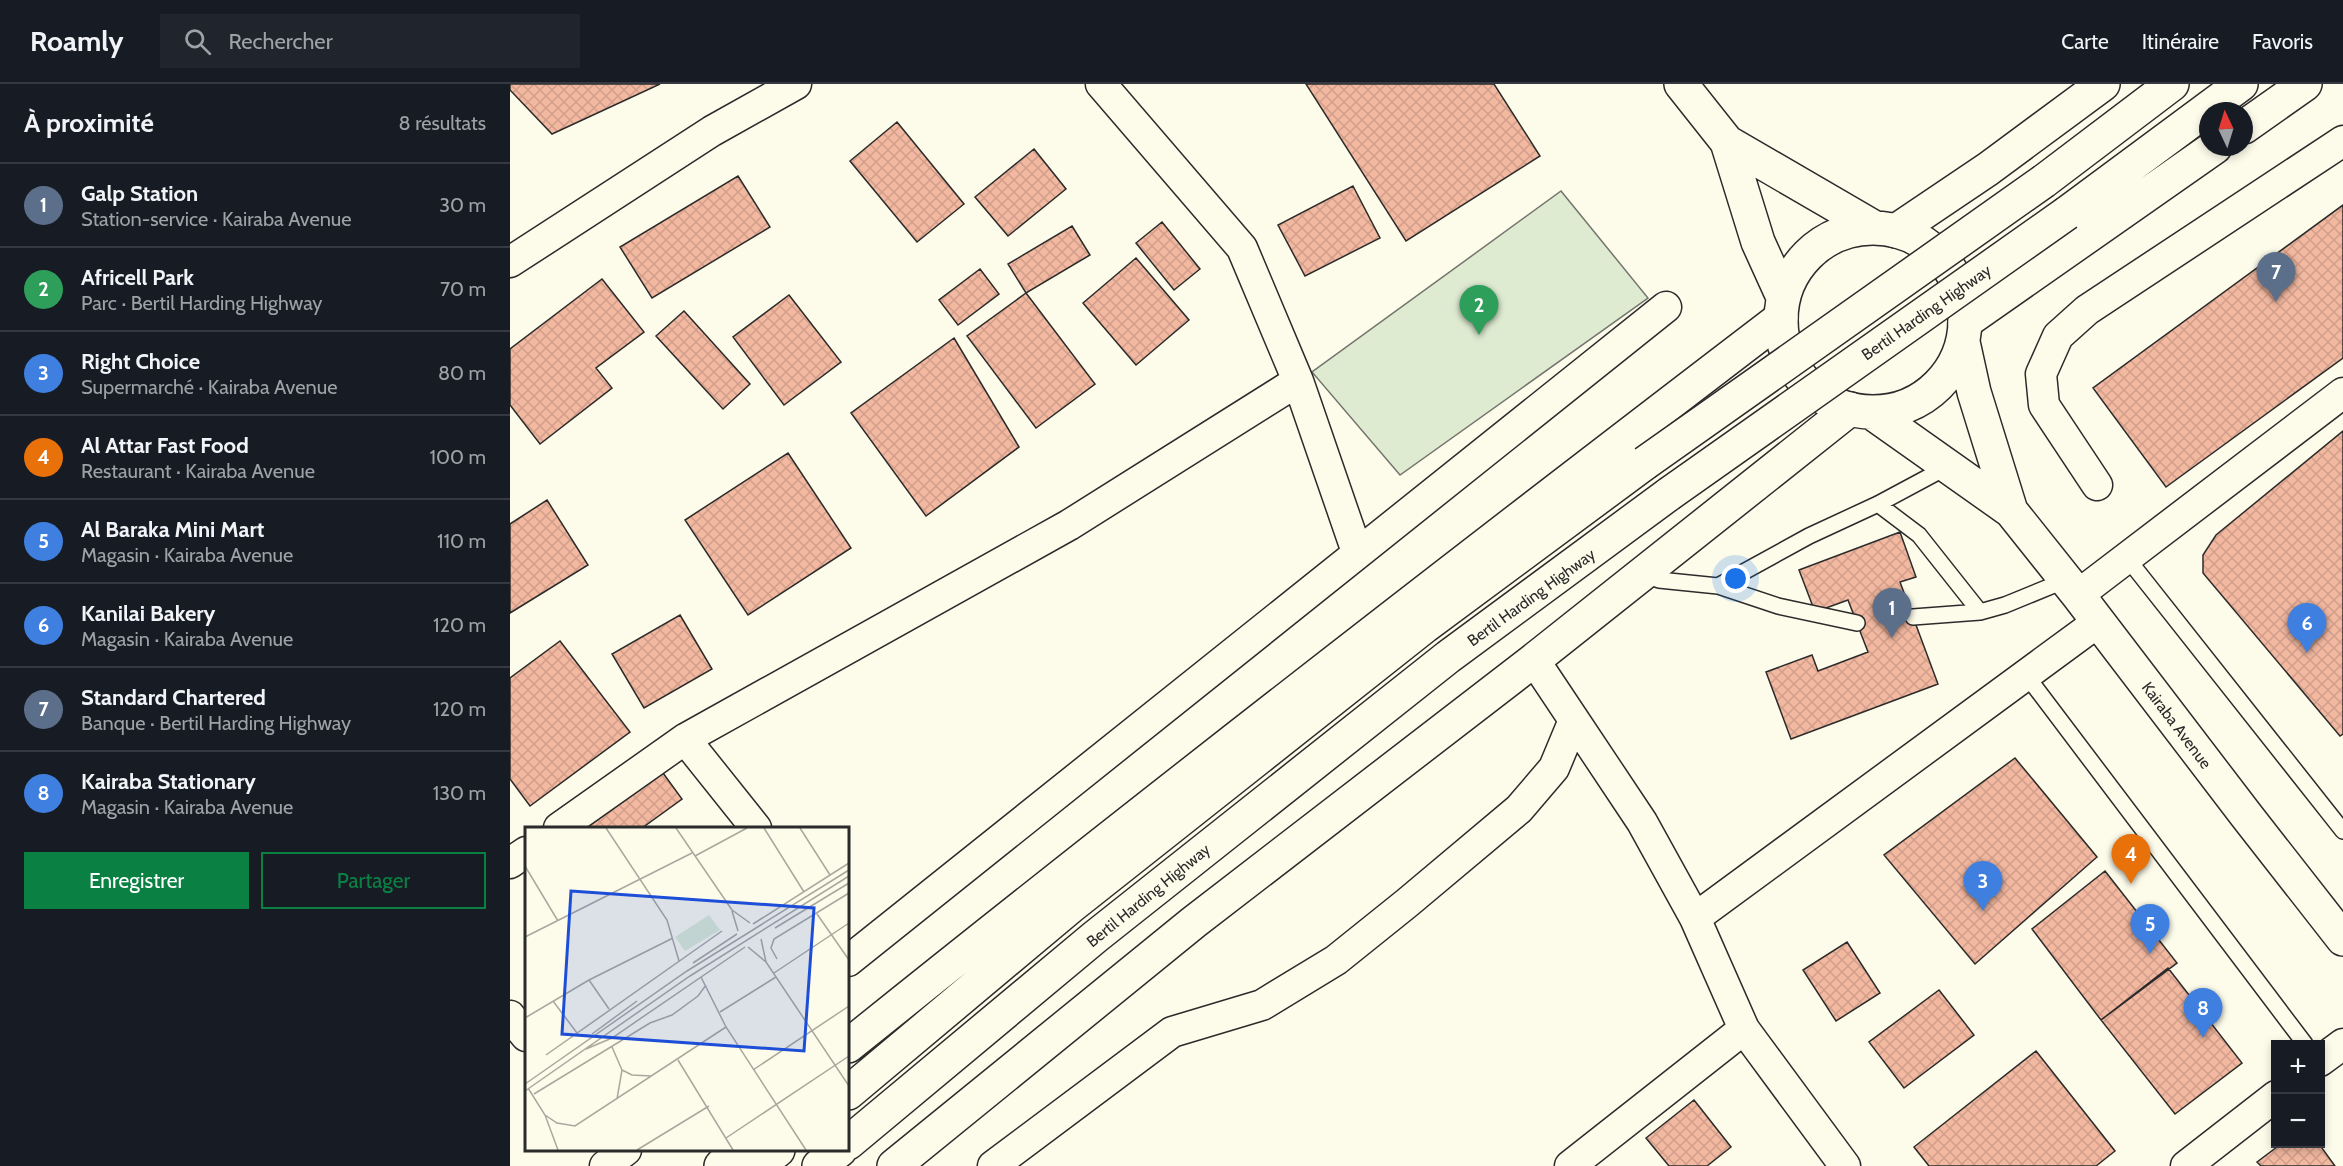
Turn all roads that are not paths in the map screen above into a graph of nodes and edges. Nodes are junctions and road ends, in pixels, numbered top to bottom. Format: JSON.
{"nodes":[{"id":1,"x":796,"y":84,"type":"edge"},
{"id":2,"x":1101,"y":84,"type":"edge"},
{"id":3,"x":1681,"y":84,"type":"edge"},
{"id":4,"x":2103,"y":84,"type":"edge"},
{"id":5,"x":2172,"y":84,"type":"edge"},
{"id":6,"x":2241,"y":84,"type":"edge"},
{"id":7,"x":2305,"y":84,"type":"edge"},
{"id":8,"x":2253,"y":121,"type":"edge"},
{"id":9,"x":2343,"y":141,"type":"edge"},
{"id":10,"x":1728,"y":142,"type":"junction"},
{"id":11,"x":2203,"y":156,"type":"edge"},
{"id":12,"x":1886,"y":229,"type":"junction"},
{"id":13,"x":510,"y":262,"type":"edge"},
{"id":14,"x":1666,"y":307,"type":"dead end"},
{"id":15,"x":1782,"y":308,"type":"junction"},
{"id":16,"x":1964,"y":332,"type":"junction"},
{"id":17,"x":1298,"y":381,"type":"junction"},
{"id":18,"x":2343,"y":393,"type":"edge"},
{"id":19,"x":1860,"y":410,"type":"junction"},
{"id":20,"x":1947,"y":467,"type":"junction"},
{"id":21,"x":2097,"y":486,"type":"dead end"},
{"id":22,"x":1878,"y":504,"type":"junction"},
{"id":23,"x":2011,"y":511,"type":"junction"},
{"id":24,"x":1357,"y":552,"type":"junction"},
{"id":25,"x":2127,"y":558,"type":"junction"},
{"id":26,"x":1642,"y":574,"type":"junction"},
{"id":27,"x":1718,"y":586,"type":"junction"},
{"id":28,"x":2072,"y":587,"type":"junction"},
{"id":29,"x":1980,"y":612,"type":"junction"},
{"id":30,"x":1913,"y":617,"type":"dead end"},
{"id":31,"x":2098,"y":622,"type":"junction"},
{"id":32,"x":1857,"y":623,"type":"dead end"},
{"id":33,"x":1534,"y":660,"type":"junction"},
{"id":34,"x":2026,"y":675,"type":"junction"},
{"id":35,"x":1575,"y":720,"type":"junction"},
{"id":36,"x":685,"y":740,"type":"junction"},
{"id":37,"x":560,"y":827,"type":"edge"},
{"id":38,"x":755,"y":827,"type":"edge"},
{"id":39,"x":2343,"y":831,"type":"edge"},
{"id":40,"x":525,"y":853,"type":"edge"},
{"id":41,"x":510,"y":863,"type":"edge"},
{"id":42,"x":1695,"y":918,"type":"junction"},
{"id":43,"x":2343,"y":939,"type":"edge"},
{"id":44,"x":850,"y":953,"type":"edge"},
{"id":45,"x":510,"y":1016,"type":"edge"},
{"id":46,"x":1744,"y":1029,"type":"junction"},
{"id":47,"x":525,"y":1035,"type":"edge"},
{"id":48,"x":2302,"y":1040,"type":"edge"},
{"id":49,"x":2343,"y":1044,"type":"edge"},
{"id":50,"x":849,"y":1045,"type":"edge"},
{"id":51,"x":2325,"y":1057,"type":"edge"},
{"id":52,"x":849,"y":1092,"type":"edge"},
{"id":53,"x":2271,"y":1100,"type":"edge"},
{"id":54,"x":849,"y":1142,"type":"edge"},
{"id":55,"x":734,"y":1151,"type":"edge"},
{"id":56,"x":776,"y":1151,"type":"edge"},
{"id":57,"x":838,"y":1151,"type":"edge"},
{"id":58,"x":721,"y":1166,"type":"edge"},
{"id":59,"x":758,"y":1166,"type":"edge"},
{"id":60,"x":819,"y":1166,"type":"edge"},
{"id":61,"x":894,"y":1166,"type":"edge"},
{"id":62,"x":993,"y":1166,"type":"edge"},
{"id":63,"x":1570,"y":1166,"type":"edge"},
{"id":64,"x":1845,"y":1166,"type":"edge"},
{"id":65,"x":2186,"y":1166,"type":"edge"}],
"edges":[{"from":1,"to":13,"type":"street"},
{"from":2,"to":17,"type":"street"},
{"from":3,"to":10,"type":"main road"},
{"from":4,"to":12,"type":"main road"},
{"from":5,"to":52,"type":"main road","bridge":true},
{"from":6,"to":54,"type":"main road","name":"Bertil Harding Highway","bridge":true},
{"from":7,"to":8,"type":"main road"},
{"from":9,"to":21,"type":"street"},
{"from":10,"to":12,"type":"main road"},
{"from":10,"to":15,"type":"main road"},
{"from":11,"to":16,"type":"main road"},
{"from":12,"to":15,"type":"main road"},
{"from":12,"to":16,"type":"main road"},
{"from":14,"to":24,"type":"street"},
{"from":15,"to":19,"type":"main road"},
{"from":15,"to":50,"type":"main road"},
{"from":16,"to":19,"type":"main road"},
{"from":16,"to":23,"type":"main road"},
{"from":17,"to":24,"type":"street"},
{"from":17,"to":36,"type":"street"},
{"from":18,"to":25,"type":"street"},
{"from":19,"to":20,"type":"main road"},
{"from":19,"to":26,"type":"main road"},
{"from":20,"to":22,"type":"lane"},
{"from":20,"to":23,"type":"main road"},
{"from":22,"to":27,"type":"lane"},
{"from":22,"to":29,"type":"lane"},
{"from":23,"to":28,"type":"main road","name":"Kairaba Avenue"},
{"from":24,"to":44,"type":"street"},
{"from":25,"to":28,"type":"street"},
{"from":25,"to":39,"type":"lane"},
{"from":26,"to":27,"type":"lane"},
{"from":26,"to":33,"type":"main road"},
{"from":27,"to":32,"type":"lane"},
{"from":28,"to":29,"type":"lane"},
{"from":28,"to":31,"type":"main road","name":"Kairaba Avenue"},
{"from":29,"to":30,"type":"lane"},
{"from":31,"to":34,"type":"street"},
{"from":31,"to":43,"type":"main road","name":"Kairaba Avenue"},
{"from":33,"to":35,"type":"street"},
{"from":33,"to":61,"type":"main road"},
{"from":34,"to":42,"type":"street"},
{"from":34,"to":48,"type":"lane"},
{"from":35,"to":42,"type":"street"},
{"from":35,"to":62,"type":"street"},
{"from":36,"to":37,"type":"street"},
{"from":36,"to":38,"type":"street"},
{"from":40,"to":41,"type":"street"},
{"from":42,"to":46,"type":"street"},
{"from":45,"to":47,"type":"street"},
{"from":46,"to":63,"type":"street"},
{"from":46,"to":64,"type":"street"},
{"from":49,"to":51,"type":"street"},
{"from":53,"to":65,"type":"street"},
{"from":55,"to":58,"type":"main road"},
{"from":56,"to":59,"type":"main road"},
{"from":57,"to":60,"type":"main road"}]}
